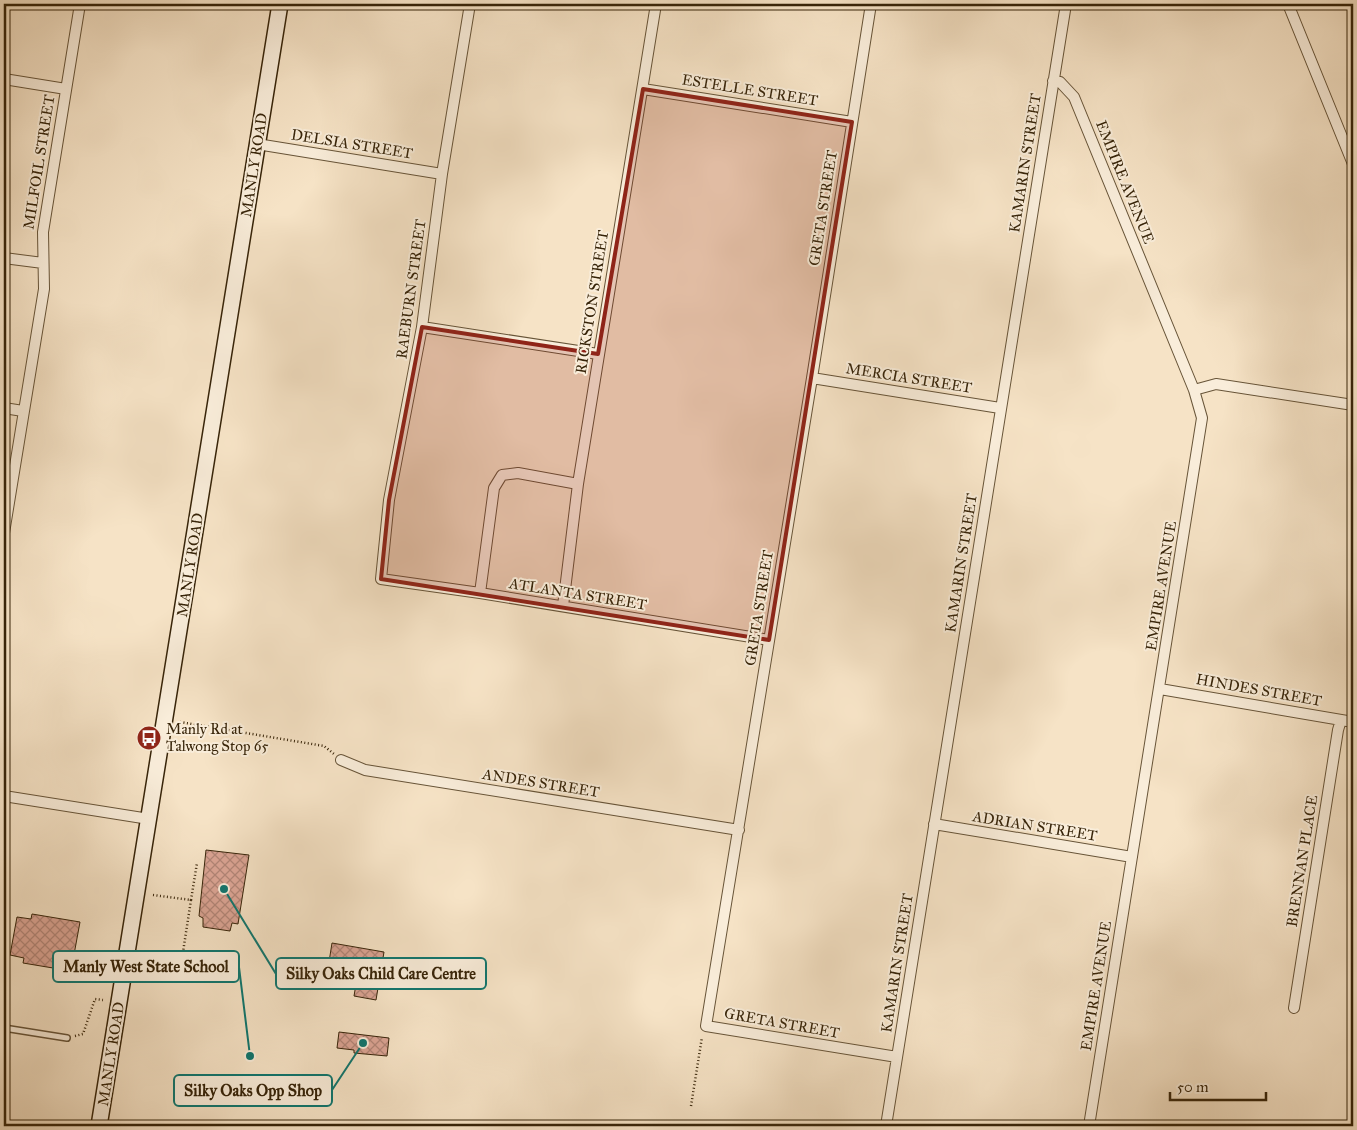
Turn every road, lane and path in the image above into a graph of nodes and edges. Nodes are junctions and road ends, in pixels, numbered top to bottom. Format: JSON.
{"nodes":[{"id":1,"x":80,"y":4,"type":"edge"},
{"id":2,"x":280,"y":4,"type":"edge"},
{"id":3,"x":470,"y":4,"type":"edge"},
{"id":4,"x":656,"y":4,"type":"edge"},
{"id":5,"x":871,"y":4,"type":"edge"},
{"id":6,"x":1066,"y":4,"type":"edge"},
{"id":7,"x":1288,"y":4,"type":"edge"},
{"id":8,"x":4,"y":79,"type":"edge"},
{"id":9,"x":1053,"y":81,"type":"junction"},
{"id":10,"x":66,"y":89,"type":"junction"},
{"id":11,"x":643,"y":89,"type":"junction"},
{"id":12,"x":852,"y":122,"type":"junction"},
{"id":13,"x":257,"y":144,"type":"junction"},
{"id":14,"x":1353,"y":164,"type":"edge"},
{"id":15,"x":442,"y":174,"type":"junction"},
{"id":16,"x":4,"y":258,"type":"edge"},
{"id":17,"x":44,"y":263,"type":"junction"},
{"id":18,"x":422,"y":327,"type":"junction"},
{"id":19,"x":598,"y":354,"type":"junction"},
{"id":20,"x":812,"y":378,"type":"junction"},
{"id":21,"x":1194,"y":390,"type":"junction"},
{"id":22,"x":1353,"y":405,"type":"edge"},
{"id":23,"x":4,"y":408,"type":"edge"},
{"id":24,"x":1000,"y":408,"type":"junction"},
{"id":25,"x":23,"y":411,"type":"junction"},
{"id":26,"x":578,"y":484,"type":"junction"},
{"id":27,"x":4,"y":533,"type":"edge"},
{"id":28,"x":381,"y":579,"type":"joint"},
{"id":29,"x":480,"y":593,"type":"junction"},
{"id":30,"x":562,"y":606,"type":"junction"},
{"id":31,"x":769,"y":640,"type":"junction"},
{"id":32,"x":1160,"y":688,"type":"junction"},
{"id":33,"x":1341,"y":720,"type":"junction"},
{"id":34,"x":180,"y":722,"type":"dead end"},
{"id":35,"x":1353,"y":722,"type":"edge"},
{"id":36,"x":341,"y":760,"type":"joint"},
{"id":37,"x":4,"y":796,"type":"edge"},
{"id":38,"x":149,"y":819,"type":"junction"},
{"id":39,"x":934,"y":824,"type":"junction"},
{"id":40,"x":739,"y":830,"type":"junction"},
{"id":41,"x":1132,"y":857,"type":"junction"},
{"id":42,"x":197,"y":863,"type":"dead end"},
{"id":43,"x":152,"y":895,"type":"dead end"},
{"id":44,"x":191,"y":900,"type":"junction"},
{"id":45,"x":183,"y":952,"type":"dead end"},
{"id":46,"x":103,"y":1000,"type":"dead end"},
{"id":47,"x":1294,"y":1008,"type":"dead end"},
{"id":48,"x":706,"y":1026,"type":"junction"},
{"id":49,"x":4,"y":1028,"type":"edge"},
{"id":50,"x":67,"y":1038,"type":"joint"},
{"id":51,"x":897,"y":1057,"type":"junction"},
{"id":52,"x":690,"y":1106,"type":"dead end"},
{"id":53,"x":4,"y":1126,"type":"edge"},
{"id":54,"x":8,"y":1126,"type":"edge"},
{"id":55,"x":99,"y":1126,"type":"edge"},
{"id":56,"x":886,"y":1126,"type":"edge"},
{"id":57,"x":1089,"y":1126,"type":"edge"}],
"edges":[{"from":1,"to":10,"type":"street","name":"MILFOIL STREET"},
{"from":2,"to":13,"type":"main road","name":"MANLY ROAD"},
{"from":3,"to":15,"type":"street","name":"RAEBURN STREET"},
{"from":4,"to":11,"type":"street","name":"RICKSTON STREET"},
{"from":5,"to":12,"type":"street","name":"GRETA STREET"},
{"from":6,"to":9,"type":"street","name":"KAMARIN STREET"},
{"from":7,"to":14,"type":"street"},
{"from":8,"to":10,"type":"street"},
{"from":9,"to":21,"type":"street","name":"EMPIRE AVENUE"},
{"from":9,"to":24,"type":"street","name":"KAMARIN STREET"},
{"from":10,"to":17,"type":"street","name":"MILFOIL STREET"},
{"from":11,"to":12,"type":"street","name":"ESTELLE STREET"},
{"from":11,"to":19,"type":"street","name":"RICKSTON STREET"},
{"from":12,"to":20,"type":"street","name":"GRETA STREET"},
{"from":13,"to":15,"type":"street","name":"DELSIA STREET"},
{"from":13,"to":38,"type":"main road","name":"MANLY ROAD"},
{"from":15,"to":18,"type":"street","name":"RAEBURN STREET"},
{"from":16,"to":17,"type":"street"},
{"from":17,"to":25,"type":"street","name":"MILFOIL STREET"},
{"from":18,"to":19,"type":"street"},
{"from":18,"to":28,"type":"street","name":"RAEBURN STREET"},
{"from":19,"to":26,"type":"street","name":"RICKSTON STREET"},
{"from":20,"to":24,"type":"street","name":"MERCIA STREET"},
{"from":20,"to":31,"type":"street","name":"GRETA STREET"},
{"from":21,"to":22,"type":"street"},
{"from":21,"to":32,"type":"street","name":"EMPIRE AVENUE"},
{"from":23,"to":25,"type":"street"},
{"from":24,"to":39,"type":"street","name":"KAMARIN STREET"},
{"from":25,"to":27,"type":"street","name":"MILFOIL STREET"},
{"from":26,"to":29,"type":"street"},
{"from":26,"to":30,"type":"street","name":"RICKSTON STREET"},
{"from":28,"to":29,"type":"street","name":"ATLANTA STREET"},
{"from":29,"to":30,"type":"street","name":"ATLANTA STREET"},
{"from":30,"to":31,"type":"street","name":"ATLANTA STREET"},
{"from":31,"to":40,"type":"street","name":"GRETA STREET"},
{"from":32,"to":33,"type":"street","name":"HINDES STREET"},
{"from":32,"to":41,"type":"street","name":"EMPIRE AVENUE"},
{"from":33,"to":35,"type":"street","name":"HINDES STREET"},
{"from":33,"to":47,"type":"street","name":"BRENNAN PLACE"},
{"from":34,"to":36,"type":"path"},
{"from":36,"to":40,"type":"street","name":"ANDES STREET"},
{"from":37,"to":38,"type":"street"},
{"from":38,"to":55,"type":"main road","name":"MANLY ROAD"},
{"from":39,"to":41,"type":"street","name":"ADRIAN STREET"},
{"from":39,"to":51,"type":"street","name":"KAMARIN STREET"},
{"from":40,"to":48,"type":"street","name":"GRETA STREET"},
{"from":41,"to":57,"type":"street","name":"EMPIRE AVENUE"},
{"from":42,"to":44,"type":"path"},
{"from":43,"to":44,"type":"path"},
{"from":44,"to":45,"type":"path"},
{"from":46,"to":50,"type":"path"},
{"from":48,"to":51,"type":"street","name":"GRETA STREET"},
{"from":48,"to":52,"type":"path"},
{"from":49,"to":50,"type":"lane"},
{"from":51,"to":56,"type":"street","name":"KAMARIN STREET"},
{"from":53,"to":54,"type":"lane"}]}
